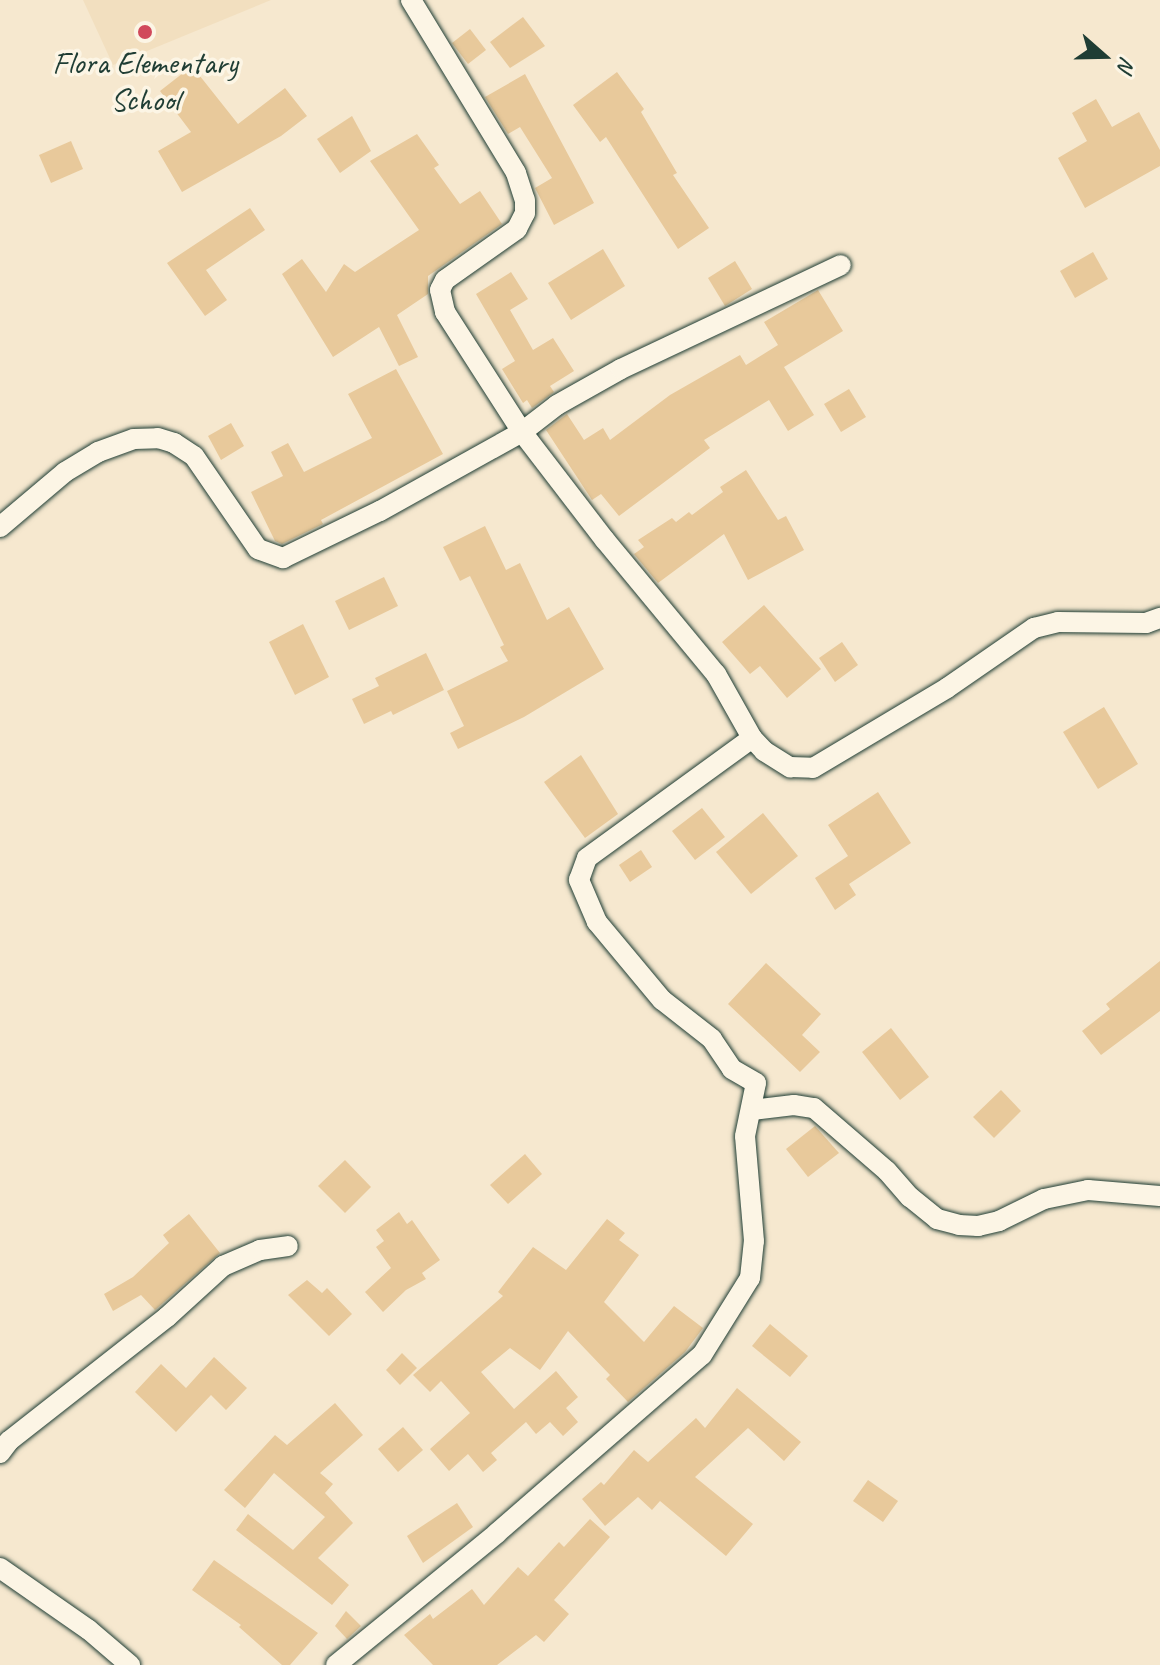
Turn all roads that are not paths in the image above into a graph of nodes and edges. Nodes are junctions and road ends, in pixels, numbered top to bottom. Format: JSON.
{"nodes":[{"id":1,"x":411,"y":0,"type":"edge"},
{"id":2,"x":841,"y":265,"type":"dead end"},
{"id":3,"x":522,"y":432,"type":"junction"},
{"id":4,"x":0,"y":527,"type":"edge"},
{"id":5,"x":1160,"y":618,"type":"edge"},
{"id":6,"x":752,"y":738,"type":"junction"},
{"id":7,"x":752,"y":1110,"type":"junction"},
{"id":8,"x":1160,"y":1196,"type":"edge"},
{"id":9,"x":288,"y":1246,"type":"dead end"},
{"id":10,"x":0,"y":1453,"type":"edge"},
{"id":11,"x":0,"y":1568,"type":"edge"},
{"id":12,"x":130,"y":1665,"type":"edge"},
{"id":13,"x":336,"y":1665,"type":"edge"}],
"edges":[{"from":1,"to":3,"type":"street"},
{"from":2,"to":3,"type":"street"},
{"from":3,"to":4,"type":"street"},
{"from":3,"to":6,"type":"street"},
{"from":5,"to":6,"type":"street"},
{"from":6,"to":7,"type":"street"},
{"from":7,"to":8,"type":"street"},
{"from":7,"to":13,"type":"street"},
{"from":9,"to":10,"type":"street"},
{"from":11,"to":12,"type":"street"}]}
